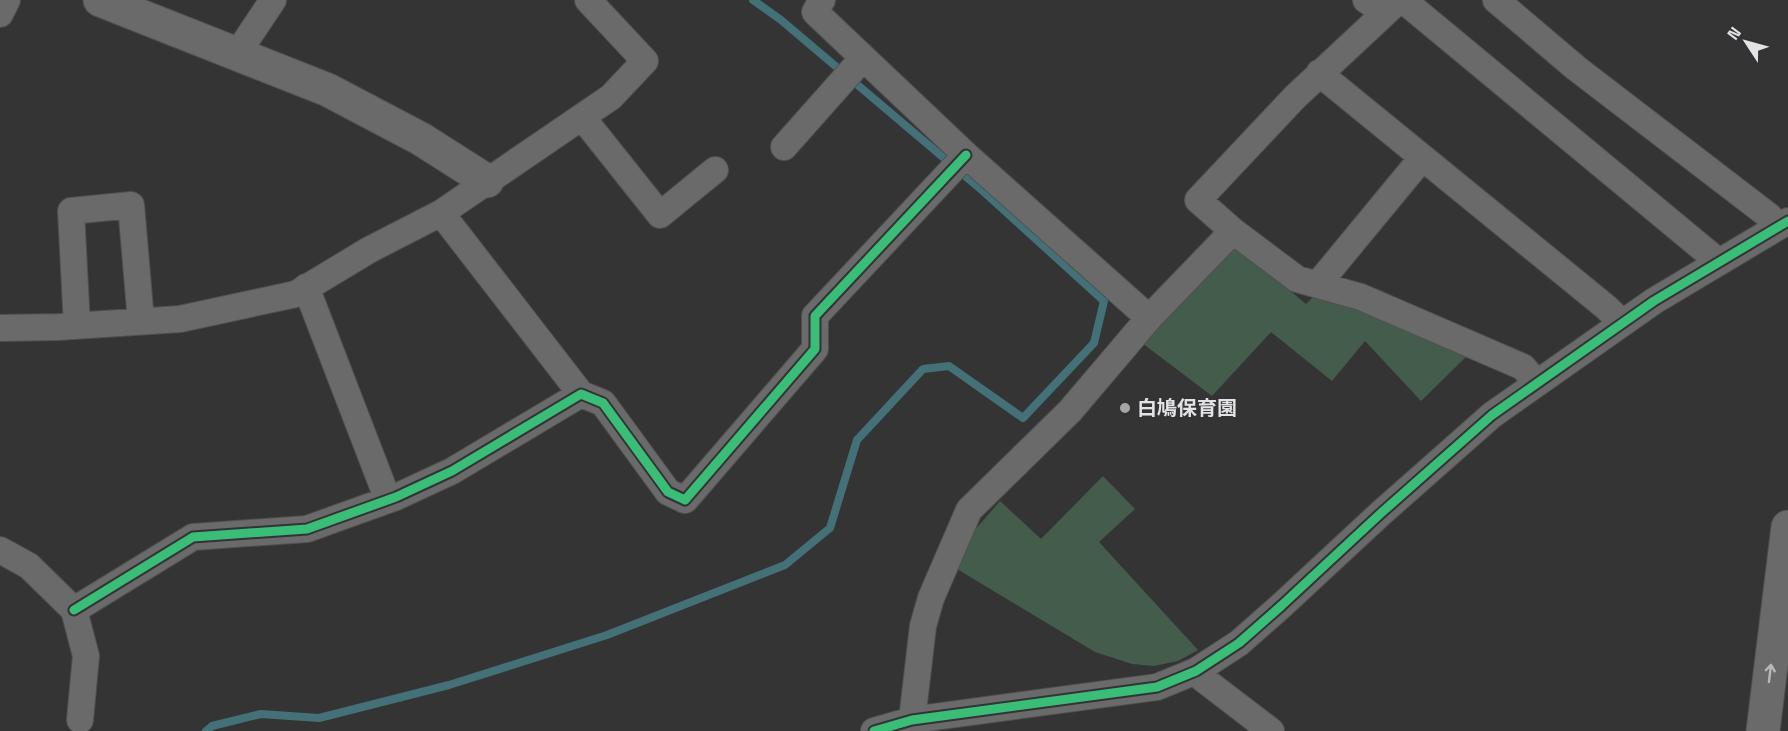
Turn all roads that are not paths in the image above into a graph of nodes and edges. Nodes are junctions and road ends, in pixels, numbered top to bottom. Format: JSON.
{"nodes":[{"id":1,"x":7,"y":0,"type":"edge"},
{"id":2,"x":100,"y":0,"type":"edge"},
{"id":3,"x":273,"y":0,"type":"edge"},
{"id":4,"x":588,"y":0,"type":"edge"},
{"id":5,"x":822,"y":0,"type":"edge"},
{"id":6,"x":1496,"y":0,"type":"edge"},
{"id":7,"x":1388,"y":3,"type":"edge"},
{"id":8,"x":0,"y":14,"type":"edge"},
{"id":9,"x":237,"y":54,"type":"junction"},
{"id":10,"x":863,"y":58,"type":"junction"},
{"id":11,"x":1319,"y":73,"type":"junction"},
{"id":12,"x":582,"y":117,"type":"junction"},
{"id":13,"x":784,"y":147,"type":"dead end"},
{"id":14,"x":966,"y":155,"type":"junction"},
{"id":15,"x":1422,"y":158,"type":"junction"},
{"id":16,"x":715,"y":170,"type":"dead end"},
{"id":17,"x":487,"y":181,"type":"junction"},
{"id":18,"x":441,"y":213,"type":"junction"},
{"id":19,"x":1783,"y":224,"type":"edge"},
{"id":20,"x":1233,"y":231,"type":"junction"},
{"id":21,"x":1719,"y":262,"type":"junction"},
{"id":22,"x":1318,"y":284,"type":"junction"},
{"id":23,"x":306,"y":287,"type":"junction"},
{"id":24,"x":1149,"y":318,"type":"junction"},
{"id":25,"x":141,"y":321,"type":"junction"},
{"id":26,"x":1622,"y":323,"type":"junction"},
{"id":27,"x":77,"y":326,"type":"junction"},
{"id":28,"x":0,"y":328,"type":"edge"},
{"id":29,"x":1537,"y":383,"type":"junction"},
{"id":30,"x":580,"y":394,"type":"junction"},
{"id":31,"x":388,"y":500,"type":"junction"},
{"id":32,"x":1788,"y":527,"type":"edge"},
{"id":33,"x":0,"y":550,"type":"edge"},
{"id":34,"x":74,"y":610,"type":"junction"},
{"id":35,"x":1196,"y":671,"type":"junction"},
{"id":36,"x":80,"y":720,"type":"dead end"},
{"id":37,"x":912,"y":720,"type":"junction"},
{"id":38,"x":874,"y":731,"type":"edge"},
{"id":39,"x":1271,"y":731,"type":"edge"},
{"id":40,"x":1763,"y":731,"type":"edge"}],
"edges":[{"from":1,"to":8,"type":"street"},
{"from":2,"to":9,"type":"street"},
{"from":3,"to":9,"type":"street"},
{"from":4,"to":12,"type":"street"},
{"from":5,"to":10,"type":"street"},
{"from":6,"to":19,"type":"street"},
{"from":7,"to":11,"type":"street"},
{"from":7,"to":21,"type":"street"},
{"from":9,"to":17,"type":"street"},
{"from":10,"to":13,"type":"street"},
{"from":10,"to":14,"type":"street"},
{"from":11,"to":15,"type":"street"},
{"from":11,"to":20,"type":"street"},
{"from":12,"to":16,"type":"street"},
{"from":12,"to":17,"type":"street"},
{"from":14,"to":24,"type":"street"},
{"from":14,"to":30,"type":"street"},
{"from":15,"to":22,"type":"street"},
{"from":15,"to":26,"type":"street"},
{"from":17,"to":18,"type":"street"},
{"from":18,"to":23,"type":"street"},
{"from":18,"to":30,"type":"street"},
{"from":19,"to":21,"type":"street"},
{"from":20,"to":22,"type":"street"},
{"from":20,"to":24,"type":"street"},
{"from":21,"to":26,"type":"street"},
{"from":22,"to":29,"type":"street"},
{"from":23,"to":25,"type":"street"},
{"from":23,"to":31,"type":"street"},
{"from":24,"to":37,"type":"street"},
{"from":25,"to":27,"type":"street"},
{"from":25,"to":27,"type":"street"},
{"from":26,"to":29,"type":"street"},
{"from":27,"to":28,"type":"street"},
{"from":29,"to":35,"type":"street"},
{"from":30,"to":31,"type":"street"},
{"from":31,"to":34,"type":"street"},
{"from":40,"to":32,"type":"street","one_way":true},
{"from":33,"to":34,"type":"street"},
{"from":34,"to":36,"type":"street"},
{"from":35,"to":37,"type":"street"},
{"from":35,"to":39,"type":"street"},
{"from":37,"to":38,"type":"street"}]}
